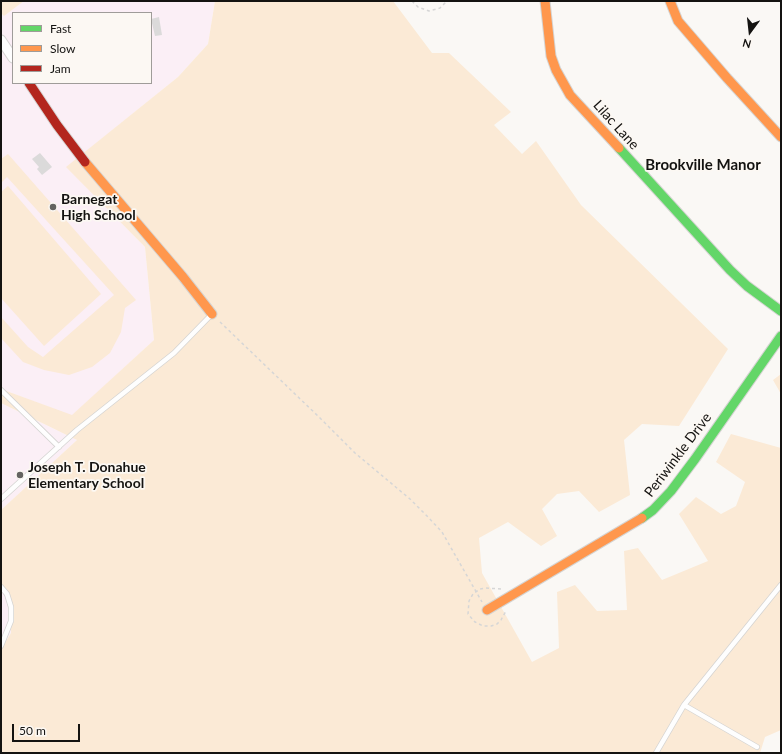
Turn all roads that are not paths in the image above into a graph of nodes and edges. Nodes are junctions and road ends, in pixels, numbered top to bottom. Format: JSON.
{"nodes":[{"id":1,"x":545,"y":1,"type":"edge"},
{"id":2,"x":670,"y":1,"type":"edge"},
{"id":3,"x":1,"y":40,"type":"edge"},
{"id":4,"x":12,"y":56,"type":"edge"},
{"id":5,"x":30,"y":84,"type":"edge"},
{"id":6,"x":781,"y":137,"type":"edge"},
{"id":7,"x":781,"y":311,"type":"edge"},
{"id":8,"x":212,"y":314,"type":"joint"},
{"id":9,"x":781,"y":336,"type":"edge"},
{"id":10,"x":1,"y":390,"type":"edge"},
{"id":11,"x":59,"y":447,"type":"junction"},
{"id":12,"x":1,"y":499,"type":"edge"},
{"id":13,"x":781,"y":584,"type":"edge"},
{"id":14,"x":1,"y":587,"type":"edge"},
{"id":15,"x":486,"y":610,"type":"road end"},
{"id":16,"x":1,"y":646,"type":"edge"},
{"id":17,"x":684,"y":705,"type":"junction"},
{"id":18,"x":757,"y":747,"type":"dead end"},
{"id":19,"x":656,"y":753,"type":"edge"}],
"edges":[{"from":1,"to":7,"type":"street","name":"Lilac Lane"},
{"from":2,"to":6,"type":"street"},
{"from":3,"to":4,"type":"street"},
{"from":5,"to":8,"type":"street"},
{"from":8,"to":11,"type":"lane"},
{"from":9,"to":15,"type":"street","name":"Periwinkle Drive"},
{"from":10,"to":11,"type":"lane"},
{"from":11,"to":12,"type":"lane"},
{"from":13,"to":17,"type":"lane"},
{"from":14,"to":16,"type":"lane"},
{"from":17,"to":18,"type":"lane"},
{"from":17,"to":19,"type":"lane"}]}
